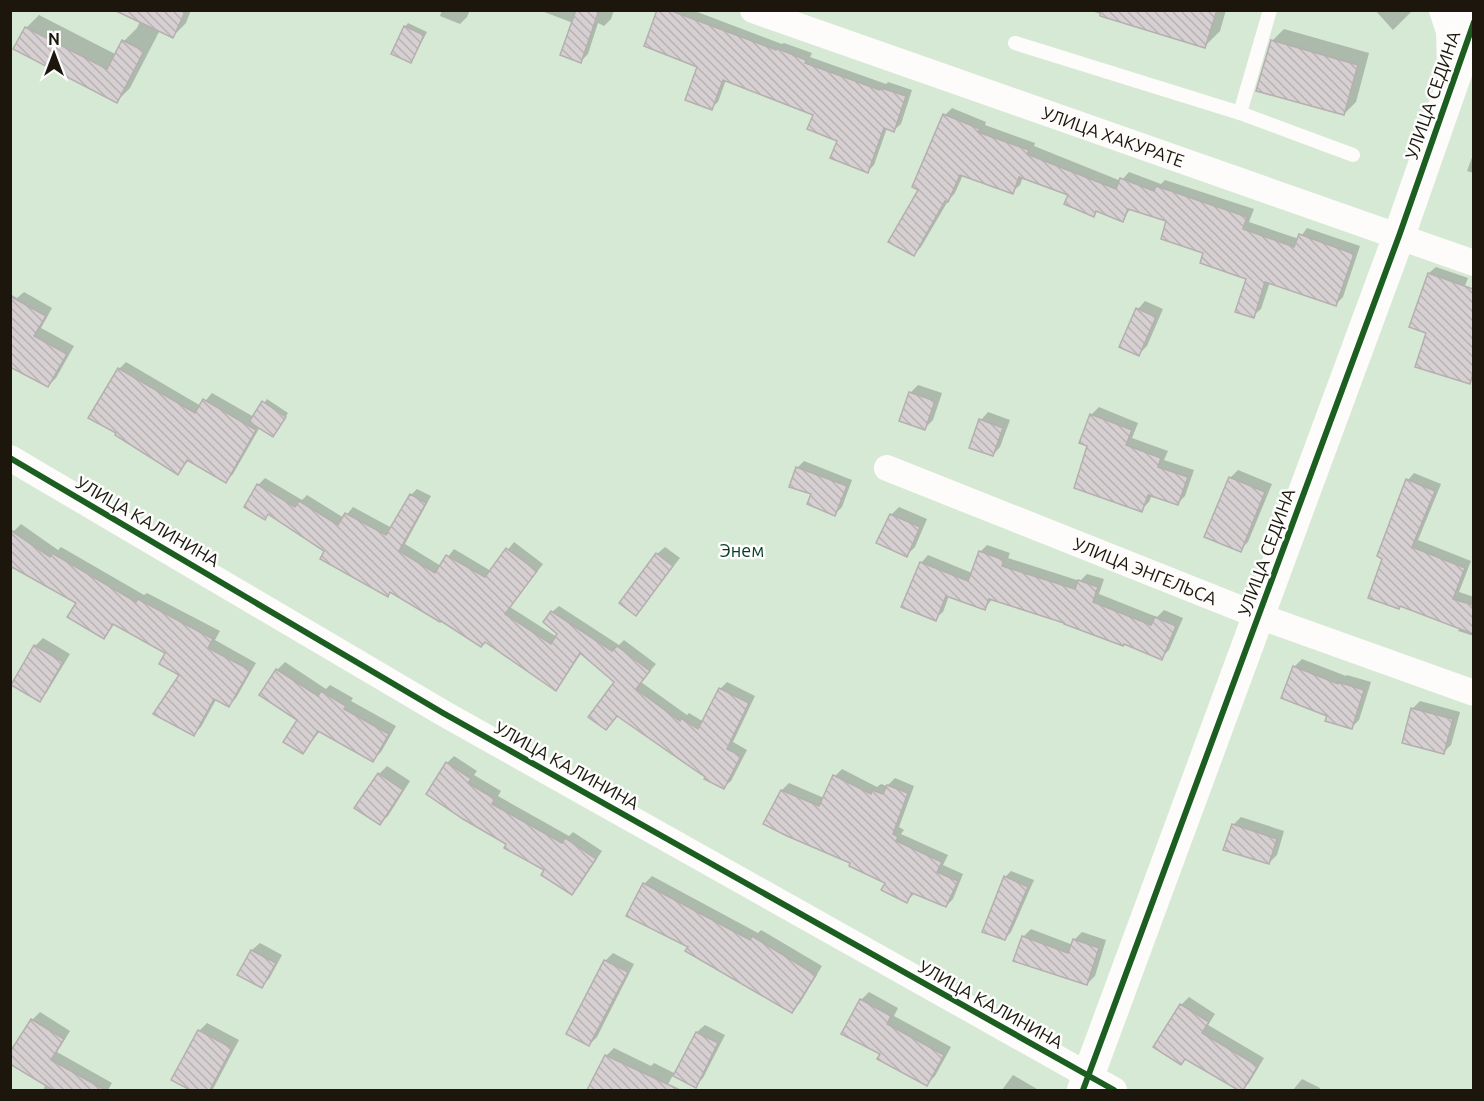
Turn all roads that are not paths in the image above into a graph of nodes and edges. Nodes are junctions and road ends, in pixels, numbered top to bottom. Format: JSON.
{"nodes":[{"id":1,"x":753,"y":10,"type":"edge"},
{"id":2,"x":1270,"y":10,"type":"edge"},
{"id":3,"x":1445,"y":10,"type":"edge"},
{"id":4,"x":1473,"y":22,"type":"edge"},
{"id":5,"x":1015,"y":43,"type":"dead end"},
{"id":6,"x":1453,"y":82,"type":"junction"},
{"id":7,"x":1240,"y":113,"type":"junction"},
{"id":8,"x":1353,"y":155,"type":"dead end"},
{"id":9,"x":1399,"y":237,"type":"junction"},
{"id":10,"x":1473,"y":263,"type":"edge"},
{"id":11,"x":10,"y":458,"type":"edge"},
{"id":12,"x":887,"y":468,"type":"dead end"},
{"id":13,"x":1259,"y":616,"type":"junction"},
{"id":14,"x":1473,"y":693,"type":"edge"},
{"id":15,"x":1095,"y":1086,"type":"edge"}],
"edges":[{"from":1,"to":9,"type":"street","name":"УЛИЦА ХАКУРАТЕ"},
{"from":2,"to":7,"type":"lane"},
{"from":3,"to":6,"type":"street","name":"УЛИЦА СЕДИНА"},
{"from":4,"to":6,"type":"street","name":"УЛИЦА СЕДИНА"},
{"from":5,"to":7,"type":"lane"},
{"from":6,"to":9,"type":"street","name":"УЛИЦА СЕДИНА"},
{"from":7,"to":8,"type":"lane"},
{"from":9,"to":10,"type":"street","name":"УЛИЦА ХАКУРАТЕ"},
{"from":9,"to":13,"type":"street","name":"УЛИЦА СЕДИНА"},
{"from":11,"to":15,"type":"street","name":"УЛИЦА КАЛИНИНА"},
{"from":12,"to":13,"type":"street","name":"УЛИЦА ЭНГЕЛЬСА"},
{"from":13,"to":14,"type":"street","name":"УЛИЦА ЭНГЕЛЬСА"},
{"from":13,"to":15,"type":"street","name":"УЛИЦА СЕДИНА"}]}
